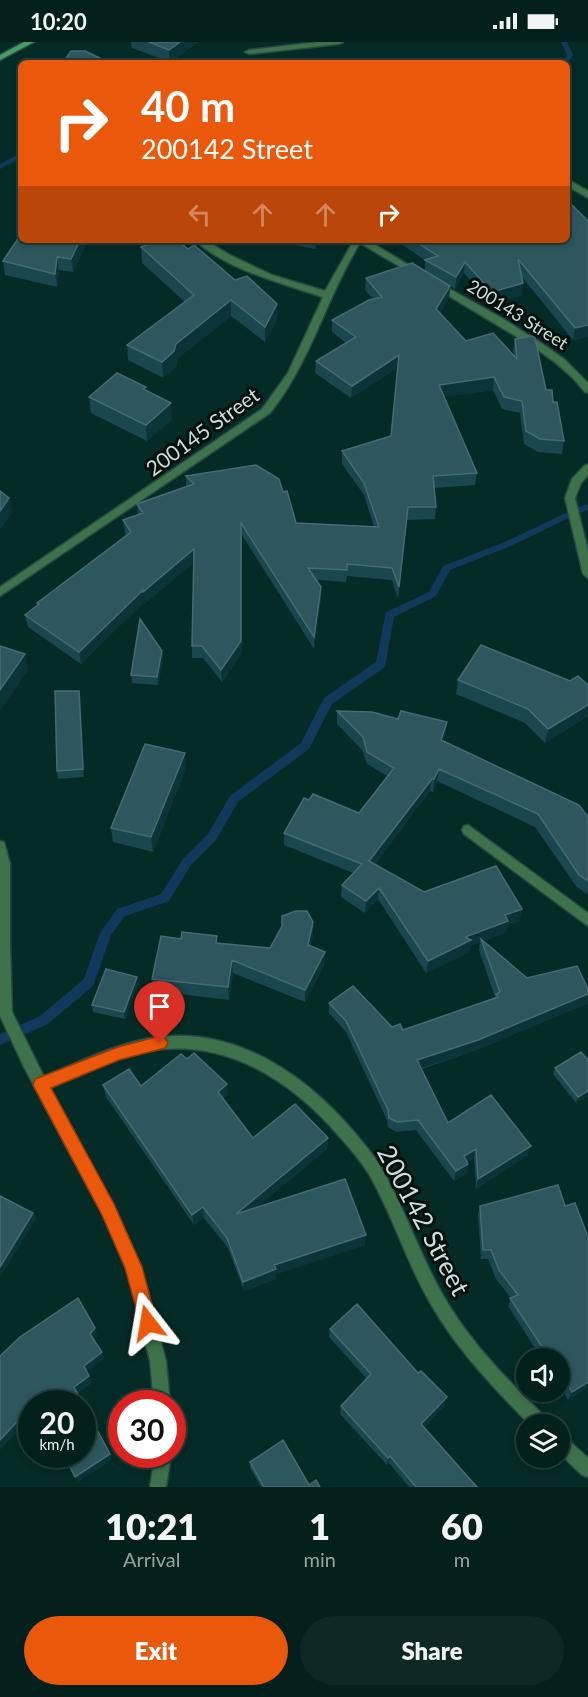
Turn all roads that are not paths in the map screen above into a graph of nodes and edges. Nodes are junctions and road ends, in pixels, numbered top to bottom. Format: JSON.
{"nodes":[{"id":1,"x":30,"y":42,"type":"edge"},
{"id":2,"x":339,"y":42,"type":"edge"},
{"id":3,"x":249,"y":52,"type":"dead end"},
{"id":4,"x":0,"y":58,"type":"edge"},
{"id":5,"x":570,"y":184,"type":"edge"},
{"id":6,"x":588,"y":195,"type":"edge"},
{"id":7,"x":205,"y":243,"type":"edge"},
{"id":8,"x":357,"y":243,"type":"edge"},
{"id":9,"x":364,"y":243,"type":"edge"},
{"id":10,"x":327,"y":295,"type":"junction"},
{"id":11,"x":588,"y":390,"type":"edge"},
{"id":12,"x":588,"y":468,"type":"edge"},
{"id":13,"x":588,"y":574,"type":"edge"},
{"id":14,"x":0,"y":592,"type":"edge"},
{"id":15,"x":468,"y":830,"type":"dead end"},
{"id":16,"x":0,"y":846,"type":"edge"},
{"id":17,"x":588,"y":920,"type":"edge"},
{"id":18,"x":41,"y":1085,"type":"junction"},
{"id":19,"x":161,"y":1390,"type":"edge"},
{"id":20,"x":530,"y":1414,"type":"edge"},
{"id":21,"x":570,"y":1453,"type":"edge"},
{"id":22,"x":161,"y":1468,"type":"edge"},
{"id":23,"x":588,"y":1469,"type":"edge"},
{"id":24,"x":158,"y":1487,"type":"edge"}],
"edges":[{"from":1,"to":4,"type":"street"},
{"from":2,"to":3,"type":"street"},
{"from":5,"to":6,"type":"street"},
{"from":7,"to":10,"type":"street"},
{"from":8,"to":10,"type":"street","name":"200145 Street"},
{"from":9,"to":11,"type":"street","name":"200143 Street"},
{"from":10,"to":14,"type":"street","name":"200145 Street"},
{"from":12,"to":13,"type":"street"},
{"from":15,"to":17,"type":"street"},
{"from":16,"to":18,"type":"street"},
{"from":18,"to":19,"type":"street"},
{"from":18,"to":20,"type":"street","name":"200142 Street"},
{"from":21,"to":23,"type":"street"},
{"from":22,"to":24,"type":"street"}]}
